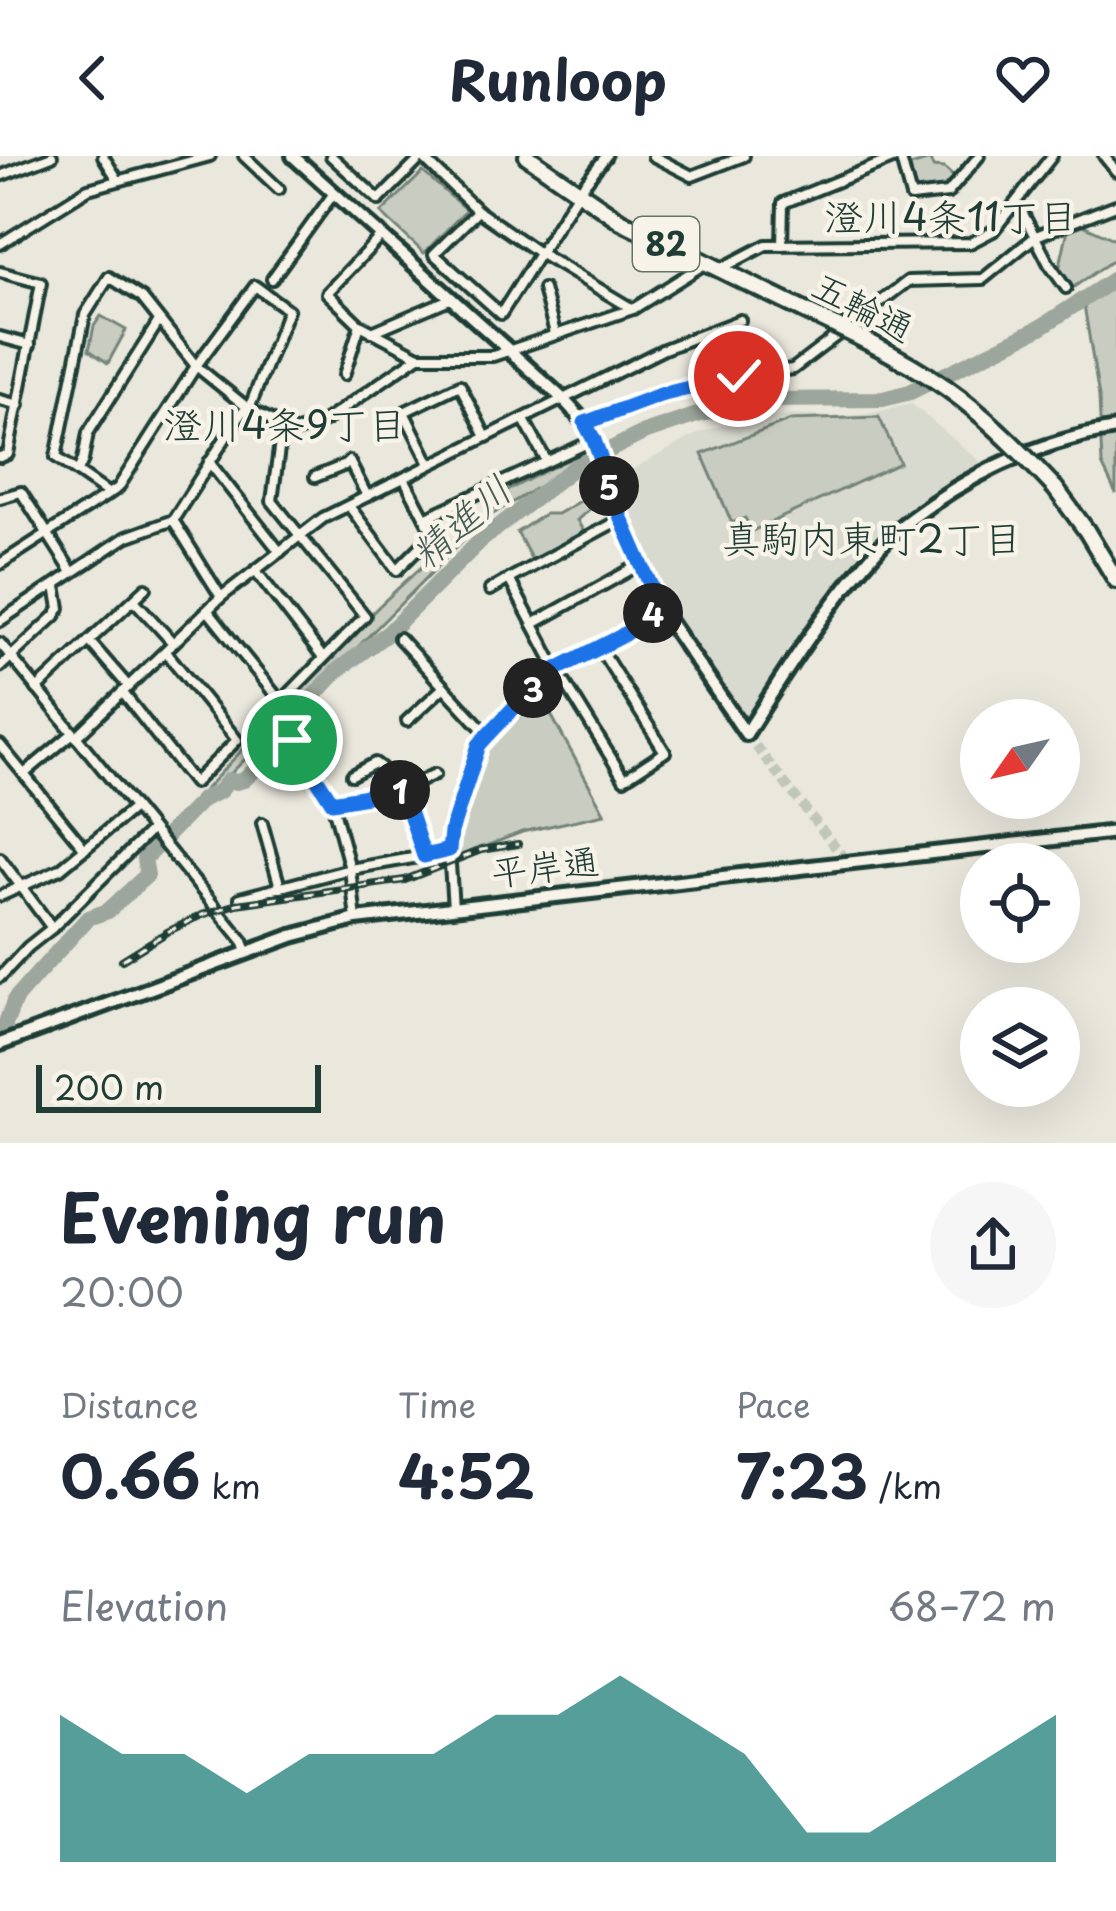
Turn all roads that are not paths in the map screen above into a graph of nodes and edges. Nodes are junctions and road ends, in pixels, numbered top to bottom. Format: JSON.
{"nodes":[{"id":1,"x":52,"y":156,"type":"edge"},
{"id":2,"x":103,"y":156,"type":"edge"},
{"id":3,"x":210,"y":156,"type":"edge"},
{"id":4,"x":244,"y":156,"type":"edge"},
{"id":5,"x":293,"y":156,"type":"edge"},
{"id":6,"x":331,"y":156,"type":"edge"},
{"id":7,"x":422,"y":156,"type":"edge"},
{"id":8,"x":527,"y":156,"type":"edge"},
{"id":9,"x":606,"y":156,"type":"edge"},
{"id":10,"x":653,"y":156,"type":"edge"},
{"id":11,"x":744,"y":156,"type":"edge"},
{"id":12,"x":900,"y":156,"type":"edge"},
{"id":13,"x":980,"y":156,"type":"edge"},
{"id":14,"x":1052,"y":156,"type":"edge"},
{"id":15,"x":1104,"y":156,"type":"edge"},
{"id":16,"x":173,"y":160,"type":"edge"},
{"id":17,"x":1116,"y":171,"type":"edge"},
{"id":18,"x":0,"y":176,"type":"edge"},
{"id":19,"x":118,"y":180,"type":"junction"},
{"id":20,"x":278,"y":189,"type":"dead end"},
{"id":21,"x":578,"y":192,"type":"junction"},
{"id":22,"x":334,"y":193,"type":"junction"},
{"id":23,"x":1017,"y":202,"type":"junction"},
{"id":24,"x":1116,"y":206,"type":"edge"},
{"id":25,"x":478,"y":211,"type":"junction"},
{"id":26,"x":382,"y":235,"type":"junction"},
{"id":27,"x":1036,"y":236,"type":"junction"},
{"id":28,"x":0,"y":244,"type":"edge"},
{"id":29,"x":782,"y":245,"type":"junction"},
{"id":30,"x":539,"y":253,"type":"junction"},
{"id":31,"x":714,"y":265,"type":"junction"},
{"id":32,"x":0,"y":272,"type":"edge"},
{"id":33,"x":272,"y":279,"type":"dead end"},
{"id":34,"x":1066,"y":288,"type":"dead end"},
{"id":35,"x":543,"y":289,"type":"dead end"},
{"id":36,"x":452,"y":298,"type":"junction"},
{"id":37,"x":633,"y":309,"type":"junction"},
{"id":38,"x":740,"y":320,"type":"dead end"},
{"id":39,"x":159,"y":321,"type":"junction"},
{"id":40,"x":360,"y":325,"type":"junction"},
{"id":41,"x":370,"y":332,"type":"junction"},
{"id":42,"x":555,"y":333,"type":"junction"},
{"id":43,"x":0,"y":337,"type":"edge"},
{"id":44,"x":30,"y":345,"type":"junction"},
{"id":45,"x":507,"y":350,"type":"junction"},
{"id":46,"x":419,"y":356,"type":"junction"},
{"id":47,"x":196,"y":366,"type":"junction"},
{"id":48,"x":344,"y":375,"type":"dead end"},
{"id":49,"x":563,"y":399,"type":"junction"},
{"id":50,"x":0,"y":400,"type":"edge"},
{"id":51,"x":19,"y":405,"type":"junction"},
{"id":52,"x":249,"y":409,"type":"junction"},
{"id":53,"x":524,"y":420,"type":"junction"},
{"id":54,"x":585,"y":423,"type":"junction"},
{"id":55,"x":282,"y":427,"type":"junction"},
{"id":56,"x":1116,"y":429,"type":"edge"},
{"id":57,"x":486,"y":437,"type":"junction"},
{"id":58,"x":595,"y":443,"type":"junction"},
{"id":59,"x":0,"y":457,"type":"edge"},
{"id":60,"x":546,"y":460,"type":"junction"},
{"id":61,"x":209,"y":462,"type":"junction"},
{"id":62,"x":430,"y":464,"type":"junction"},
{"id":63,"x":78,"y":471,"type":"junction"},
{"id":64,"x":315,"y":478,"type":"dead end"},
{"id":65,"x":404,"y":478,"type":"junction"},
{"id":66,"x":109,"y":494,"type":"junction"},
{"id":67,"x":367,"y":496,"type":"junction"},
{"id":68,"x":0,"y":498,"type":"edge"},
{"id":69,"x":349,"y":506,"type":"junction"},
{"id":70,"x":425,"y":518,"type":"junction"},
{"id":71,"x":621,"y":518,"type":"junction"},
{"id":72,"x":172,"y":520,"type":"junction"},
{"id":73,"x":47,"y":534,"type":"junction"},
{"id":74,"x":299,"y":537,"type":"junction"},
{"id":75,"x":280,"y":552,"type":"junction"},
{"id":76,"x":0,"y":564,"type":"edge"},
{"id":77,"x":641,"y":564,"type":"junction"},
{"id":78,"x":256,"y":571,"type":"junction"},
{"id":79,"x":72,"y":572,"type":"junction"},
{"id":80,"x":509,"y":579,"type":"junction"},
{"id":81,"x":1116,"y":580,"type":"edge"},
{"id":82,"x":56,"y":585,"type":"junction"},
{"id":83,"x":146,"y":588,"type":"dead end"},
{"id":84,"x":490,"y":590,"type":"dead end"},
{"id":85,"x":221,"y":597,"type":"junction"},
{"id":86,"x":134,"y":600,"type":"junction"},
{"id":87,"x":661,"y":609,"type":"junction"},
{"id":88,"x":208,"y":611,"type":"junction"},
{"id":89,"x":0,"y":620,"type":"edge"},
{"id":90,"x":533,"y":624,"type":"junction"},
{"id":91,"x":399,"y":638,"type":"dead end"},
{"id":92,"x":89,"y":641,"type":"junction"},
{"id":93,"x":0,"y":643,"type":"edge"},
{"id":94,"x":173,"y":644,"type":"junction"},
{"id":95,"x":599,"y":647,"type":"junction"},
{"id":96,"x":166,"y":652,"type":"junction"},
{"id":97,"x":323,"y":658,"type":"junction"},
{"id":98,"x":11,"y":659,"type":"junction"},
{"id":99,"x":0,"y":667,"type":"edge"},
{"id":100,"x":556,"y":668,"type":"junction"},
{"id":101,"x":445,"y":687,"type":"junction"},
{"id":102,"x":37,"y":689,"type":"junction"},
{"id":103,"x":126,"y":690,"type":"junction"},
{"id":104,"x":407,"y":722,"type":"dead end"},
{"id":105,"x":75,"y":735,"type":"junction"},
{"id":106,"x":488,"y":735,"type":"junction"},
{"id":107,"x":292,"y":740,"type":"dead end"},
{"id":108,"x":0,"y":745,"type":"edge"},
{"id":109,"x":25,"y":774,"type":"junction"},
{"id":110,"x":435,"y":774,"type":"dead end"},
{"id":111,"x":352,"y":775,"type":"dead end"},
{"id":112,"x":402,"y":790,"type":"junction"},
{"id":113,"x":332,"y":802,"type":"junction"},
{"id":114,"x":134,"y":808,"type":"junction"},
{"id":115,"x":262,"y":823,"type":"dead end"},
{"id":116,"x":153,"y":832,"type":"junction"},
{"id":117,"x":1116,"y":832,"type":"edge"},
{"id":118,"x":85,"y":849,"type":"junction"},
{"id":119,"x":449,"y":850,"type":"junction"},
{"id":120,"x":424,"y":856,"type":"junction"},
{"id":121,"x":0,"y":858,"type":"edge"},
{"id":122,"x":350,"y":869,"type":"junction"},
{"id":123,"x":21,"y":886,"type":"junction"},
{"id":124,"x":280,"y":887,"type":"junction"},
{"id":125,"x":0,"y":896,"type":"edge"},
{"id":126,"x":240,"y":898,"type":"dead end"},
{"id":127,"x":454,"y":908,"type":"junction"},
{"id":128,"x":356,"y":919,"type":"junction"},
{"id":129,"x":52,"y":928,"type":"junction"},
{"id":130,"x":248,"y":952,"type":"junction"},
{"id":131,"x":0,"y":977,"type":"edge"},
{"id":132,"x":0,"y":1044,"type":"edge"}],
"edges":[{"from":1,"to":18,"type":"street"},
{"from":2,"to":19,"type":"street"},
{"from":3,"to":16,"type":"street"},
{"from":4,"to":20,"type":"street"},
{"from":5,"to":22,"type":"street"},
{"from":6,"to":7,"type":"street"},
{"from":7,"to":25,"type":"street"},
{"from":8,"to":21,"type":"main road","name":"五輪通","number":"82"},
{"from":9,"to":21,"type":"street"},
{"from":10,"to":11,"type":"street"},
{"from":12,"to":13,"type":"street"},
{"from":12,"to":29,"type":"street"},
{"from":14,"to":23,"type":"street"},
{"from":15,"to":17,"type":"street"},
{"from":16,"to":19,"type":"street"},
{"from":19,"to":28,"type":"street"},
{"from":21,"to":30,"type":"street"},
{"from":21,"to":31,"type":"main road","name":"五輪通","number":"82"},
{"from":22,"to":26,"type":"street"},
{"from":22,"to":33,"type":"street"},
{"from":23,"to":27,"type":"street"},
{"from":23,"to":29,"type":"street"},
{"from":24,"to":27,"type":"street"},
{"from":25,"to":30,"type":"street"},
{"from":25,"to":30,"type":"street"},
{"from":26,"to":36,"type":"street"},
{"from":26,"to":40,"type":"street"},
{"from":27,"to":34,"type":"street"},
{"from":27,"to":54,"type":"street"},
{"from":29,"to":31,"type":"street"},
{"from":30,"to":37,"type":"street"},
{"from":31,"to":37,"type":"street"},
{"from":31,"to":81,"type":"main road","name":"五輪通","number":"82","bridge":true},
{"from":32,"to":44,"type":"street"},
{"from":35,"to":42,"type":"street"},
{"from":36,"to":41,"type":"street"},
{"from":36,"to":45,"type":"street"},
{"from":37,"to":42,"type":"street"},
{"from":38,"to":49,"type":"street"},
{"from":39,"to":47,"type":"street"},
{"from":39,"to":63,"type":"street"},
{"from":39,"to":63,"type":"street"},
{"from":40,"to":41,"type":"street"},
{"from":40,"to":48,"type":"street"},
{"from":41,"to":46,"type":"street"},
{"from":42,"to":45,"type":"street"},
{"from":43,"to":44,"type":"street"},
{"from":44,"to":51,"type":"street"},
{"from":45,"to":46,"type":"street"},
{"from":45,"to":49,"type":"street"},
{"from":46,"to":55,"type":"street"},
{"from":47,"to":52,"type":"street"},
{"from":47,"to":52,"type":"street"},
{"from":47,"to":66,"type":"street"},
{"from":49,"to":53,"type":"street"},
{"from":49,"to":54,"type":"street"},
{"from":50,"to":51,"type":"street"},
{"from":51,"to":59,"type":"street"},
{"from":52,"to":55,"type":"street"},
{"from":52,"to":61,"type":"street"},
{"from":53,"to":57,"type":"street"},
{"from":53,"to":60,"type":"street"},
{"from":54,"to":58,"type":"street"},
{"from":55,"to":74,"type":"street"},
{"from":56,"to":87,"type":"street"},
{"from":57,"to":62,"type":"street"},
{"from":57,"to":62,"type":"street"},
{"from":58,"to":60,"type":"street"},
{"from":58,"to":71,"type":"street"},
{"from":60,"to":70,"type":"street"},
{"from":61,"to":72,"type":"street"},
{"from":61,"to":75,"type":"street"},
{"from":62,"to":65,"type":"street"},
{"from":63,"to":66,"type":"street"},
{"from":64,"to":67,"type":"street"},
{"from":65,"to":67,"type":"street"},
{"from":65,"to":70,"type":"street"},
{"from":66,"to":73,"type":"street"},
{"from":67,"to":69,"type":"street"},
{"from":68,"to":73,"type":"street"},
{"from":69,"to":70,"type":"street"},
{"from":69,"to":74,"type":"street"},
{"from":71,"to":77,"type":"street"},
{"from":71,"to":80,"type":"street"},
{"from":72,"to":79,"type":"street"},
{"from":72,"to":85,"type":"street"},
{"from":73,"to":76,"type":"street"},
{"from":73,"to":79,"type":"street"},
{"from":74,"to":75,"type":"street"},
{"from":74,"to":97,"type":"street"},
{"from":75,"to":78,"type":"street"},
{"from":77,"to":87,"type":"street"},
{"from":77,"to":90,"type":"street"},
{"from":78,"to":85,"type":"street"},
{"from":78,"to":97,"type":"street"},
{"from":79,"to":82,"type":"street"},
{"from":80,"to":84,"type":"street"},
{"from":80,"to":90,"type":"street"},
{"from":82,"to":89,"type":"street"},
{"from":82,"to":98,"type":"street"},
{"from":83,"to":86,"type":"street"},
{"from":85,"to":88,"type":"street"},
{"from":86,"to":92,"type":"street"},
{"from":86,"to":94,"type":"street"},
{"from":87,"to":95,"type":"street"},
{"from":88,"to":94,"type":"street"},
{"from":88,"to":97,"type":"street"},
{"from":90,"to":100,"type":"street"},
{"from":91,"to":101,"type":"street"},
{"from":92,"to":102,"type":"street"},
{"from":92,"to":103,"type":"street"},
{"from":93,"to":98,"type":"street"},
{"from":94,"to":96,"type":"street"},
{"from":95,"to":100,"type":"street"},
{"from":95,"to":100,"type":"street"},
{"from":96,"to":103,"type":"street"},
{"from":96,"to":103,"type":"street"},
{"from":98,"to":99,"type":"street"},
{"from":98,"to":102,"type":"street"},
{"from":100,"to":106,"type":"street"},
{"from":101,"to":104,"type":"street"},
{"from":101,"to":106,"type":"street"},
{"from":102,"to":105,"type":"street"},
{"from":103,"to":105,"type":"street"},
{"from":105,"to":109,"type":"street"},
{"from":105,"to":114,"type":"street"},
{"from":106,"to":119,"type":"street"},
{"from":107,"to":113,"type":"street"},
{"from":108,"to":109,"type":"street"},
{"from":109,"to":118,"type":"street"},
{"from":110,"to":112,"type":"street"},
{"from":111,"to":112,"type":"street"},
{"from":112,"to":113,"type":"street"},
{"from":112,"to":120,"type":"street"},
{"from":113,"to":122,"type":"street"},
{"from":114,"to":116,"type":"street"},
{"from":114,"to":118,"type":"street"},
{"from":115,"to":124,"type":"street"},
{"from":116,"to":129,"type":"street"},
{"from":116,"to":130,"type":"street"},
{"from":117,"to":127,"type":"street","name":"平岸通"},
{"from":118,"to":123,"type":"street"},
{"from":119,"to":120,"type":"street"},
{"from":119,"to":127,"type":"street"},
{"from":120,"to":122,"type":"street"},
{"from":121,"to":123,"type":"street"},
{"from":122,"to":124,"type":"street"},
{"from":122,"to":128,"type":"street"},
{"from":123,"to":125,"type":"street"},
{"from":123,"to":129,"type":"street"},
{"from":124,"to":126,"type":"street"},
{"from":127,"to":128,"type":"street","name":"平岸通"},
{"from":128,"to":130,"type":"street","name":"平岸通"},
{"from":129,"to":131,"type":"street"},
{"from":130,"to":132,"type":"street","name":"平岸通"}]}
